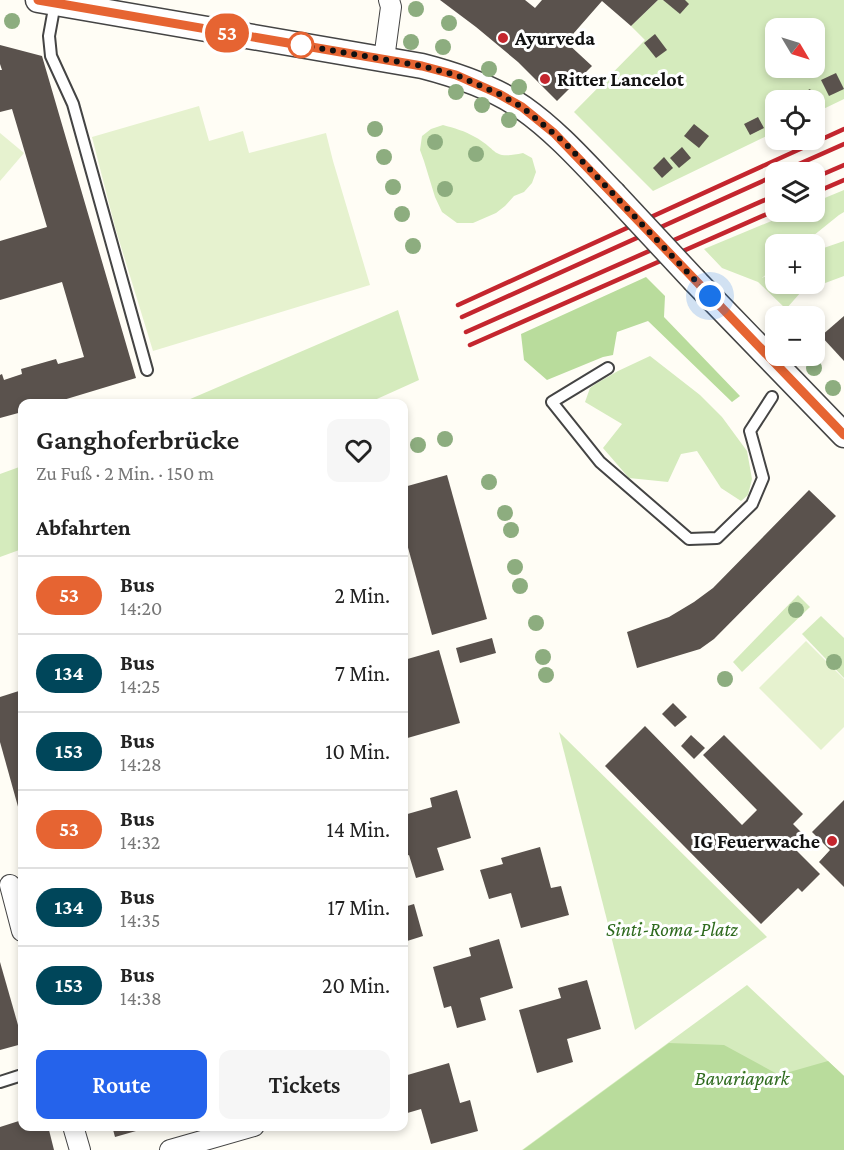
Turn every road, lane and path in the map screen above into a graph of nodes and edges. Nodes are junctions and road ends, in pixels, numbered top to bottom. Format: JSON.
{"nodes":[{"id":1,"x":389,"y":0,"type":"edge"},
{"id":2,"x":50,"y":1,"type":"edge"},
{"id":3,"x":384,"y":59,"type":"junction"},
{"id":4,"x":608,"y":368,"type":"dead end"},
{"id":5,"x":147,"y":370,"type":"dead end"},
{"id":6,"x":772,"y":397,"type":"dead end"},
{"id":7,"x":844,"y":435,"type":"edge"},
{"id":8,"x":11,"y":884,"type":"edge"},
{"id":9,"x":18,"y":914,"type":"edge"},
{"id":10,"x":18,"y":1076,"type":"edge"},
{"id":11,"x":0,"y":1082,"type":"edge"},
{"id":12,"x":75,"y":1131,"type":"edge"},
{"id":13,"x":236,"y":1131,"type":"edge"},
{"id":14,"x":80,"y":1150,"type":"edge"},
{"id":15,"x":170,"y":1150,"type":"edge"}],
"edges":[{"from":1,"to":3,"type":"street"},
{"from":2,"to":3,"type":"street"},
{"from":2,"to":5,"type":"lane"},
{"from":3,"to":7,"type":"street","bridge":true},
{"from":4,"to":6,"type":"lane"},
{"from":8,"to":9,"type":"street"},
{"from":10,"to":11,"type":"lane"},
{"from":12,"to":14,"type":"street"},
{"from":13,"to":15,"type":"street"}]}
